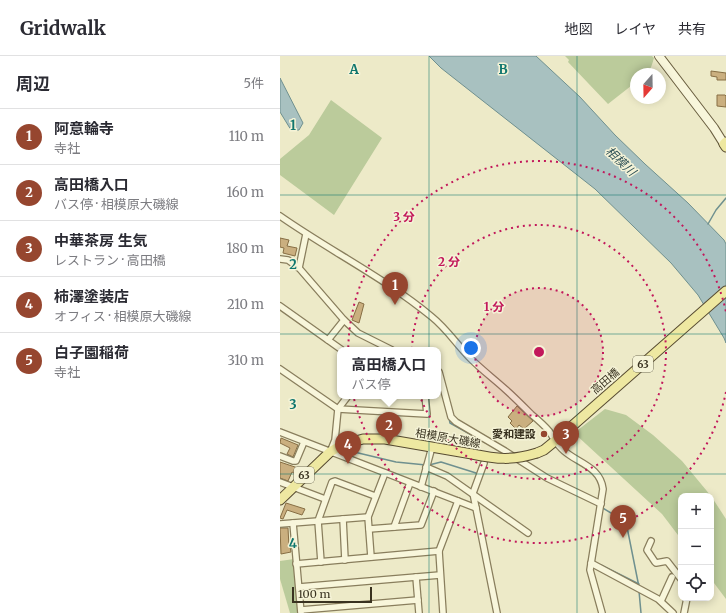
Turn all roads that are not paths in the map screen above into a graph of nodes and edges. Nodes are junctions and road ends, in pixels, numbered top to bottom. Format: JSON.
{"nodes":[{"id":1,"x":659,"y":56,"type":"edge"},
{"id":2,"x":725,"y":144,"type":"edge"},
{"id":3,"x":280,"y":216,"type":"edge"},
{"id":4,"x":306,"y":234,"type":"junction"},
{"id":5,"x":280,"y":259,"type":"edge"},
{"id":6,"x":299,"y":268,"type":"junction"},
{"id":7,"x":726,"y":291,"type":"edge"},
{"id":8,"x":280,"y":306,"type":"edge"},
{"id":9,"x":344,"y":320,"type":"junction"},
{"id":10,"x":328,"y":340,"type":"junction"},
{"id":11,"x":338,"y":347,"type":"edge"},
{"id":12,"x":386,"y":347,"type":"edge"},
{"id":13,"x":280,"y":369,"type":"edge"},
{"id":14,"x":441,"y":382,"type":"edge"},
{"id":15,"x":346,"y":399,"type":"edge"},
{"id":16,"x":425,"y":399,"type":"edge"},
{"id":17,"x":338,"y":409,"type":"junction"},
{"id":18,"x":280,"y":432,"type":"edge"},
{"id":19,"x":557,"y":439,"type":"junction"},
{"id":20,"x":304,"y":442,"type":"junction"},
{"id":21,"x":432,"y":447,"type":"junction"},
{"id":22,"x":330,"y":452,"type":"junction"},
{"id":23,"x":280,"y":456,"type":"edge"},
{"id":24,"x":484,"y":463,"type":"dead end"},
{"id":25,"x":427,"y":464,"type":"junction"},
{"id":26,"x":384,"y":473,"type":"junction"},
{"id":27,"x":280,"y":482,"type":"edge"},
{"id":28,"x":410,"y":482,"type":"junction"},
{"id":29,"x":293,"y":487,"type":"junction"},
{"id":30,"x":421,"y":487,"type":"junction"},
{"id":31,"x":434,"y":491,"type":"junction"},
{"id":32,"x":473,"y":493,"type":"junction"},
{"id":33,"x":376,"y":496,"type":"junction"},
{"id":34,"x":325,"y":499,"type":"junction"},
{"id":35,"x":280,"y":500,"type":"edge"},
{"id":36,"x":458,"y":501,"type":"junction"},
{"id":37,"x":600,"y":507,"type":"junction"},
{"id":38,"x":476,"y":508,"type":"junction"},
{"id":39,"x":368,"y":517,"type":"junction"},
{"id":40,"x":343,"y":519,"type":"junction"},
{"id":41,"x":318,"y":521,"type":"junction"},
{"id":42,"x":280,"y":524,"type":"edge"},
{"id":43,"x":293,"y":524,"type":"junction"},
{"id":44,"x":394,"y":527,"type":"junction"},
{"id":45,"x":368,"y":530,"type":"junction"},
{"id":46,"x":528,"y":533,"type":"dead end"},
{"id":47,"x":651,"y":541,"type":"dead end"},
{"id":48,"x":439,"y":551,"type":"junction"},
{"id":49,"x":371,"y":557,"type":"junction"},
{"id":50,"x":345,"y":560,"type":"junction"},
{"id":51,"x":321,"y":562,"type":"junction"},
{"id":52,"x":591,"y":563,"type":"junction"},
{"id":53,"x":296,"y":564,"type":"junction"},
{"id":54,"x":440,"y":576,"type":"junction"},
{"id":55,"x":678,"y":576,"type":"edge"},
{"id":56,"x":672,"y":577,"type":"dead end"},
{"id":57,"x":416,"y":578,"type":"junction"},
{"id":58,"x":299,"y":587,"type":"junction"},
{"id":59,"x":418,"y":600,"type":"junction"},
{"id":60,"x":661,"y":601,"type":"junction"},
{"id":61,"x":686,"y":601,"type":"edge"},
{"id":62,"x":301,"y":612,"type":"edge"},
{"id":63,"x":418,"y":613,"type":"edge"},
{"id":64,"x":443,"y":613,"type":"edge"},
{"id":65,"x":497,"y":613,"type":"edge"},
{"id":66,"x":602,"y":613,"type":"edge"},
{"id":67,"x":673,"y":613,"type":"edge"},
{"id":68,"x":684,"y":613,"type":"edge"}],
"edges":[{"from":1,"to":2,"type":"main road"},
{"from":3,"to":4,"type":"street"},
{"from":4,"to":6,"type":"street"},
{"from":4,"to":19,"type":"street"},
{"from":5,"to":6,"type":"street"},
{"from":6,"to":9,"type":"street"},
{"from":7,"to":19,"type":"main road","name":"高田橋","number":"63"},
{"from":8,"to":10,"type":"street"},
{"from":9,"to":10,"type":"street"},
{"from":9,"to":12,"type":"street"},
{"from":10,"to":11,"type":"street"},
{"from":13,"to":17,"type":"street"},
{"from":14,"to":37,"type":"street"},
{"from":15,"to":17,"type":"street"},
{"from":16,"to":17,"type":"street"},
{"from":17,"to":22,"type":"street"},
{"from":18,"to":20,"type":"street"},
{"from":19,"to":21,"type":"main road","name":"相模原大磯線","number":"63","bridge":true},
{"from":19,"to":37,"type":"street"},
{"from":20,"to":22,"type":"street"},
{"from":20,"to":23,"type":"street"},
{"from":21,"to":22,"type":"main road","name":"相模原大磯線","number":"63"},
{"from":21,"to":25,"type":"street"},
{"from":22,"to":26,"type":"street"},
{"from":22,"to":29,"type":"main road","name":"相模原大磯線","number":"63"},
{"from":24,"to":32,"type":"street"},
{"from":25,"to":30,"type":"street"},
{"from":25,"to":32,"type":"street"},
{"from":26,"to":28,"type":"street"},
{"from":26,"to":33,"type":"street"},
{"from":27,"to":29,"type":"street"},
{"from":28,"to":30,"type":"street"},
{"from":28,"to":44,"type":"street"},
{"from":29,"to":34,"type":"street"},
{"from":29,"to":35,"type":"main road","name":"相模原大磯線","number":"63"},
{"from":30,"to":31,"type":"street"},
{"from":31,"to":36,"type":"street"},
{"from":31,"to":44,"type":"street"},
{"from":32,"to":38,"type":"street"},
{"from":32,"to":46,"type":"street"},
{"from":33,"to":34,"type":"street"},
{"from":33,"to":39,"type":"street"},
{"from":34,"to":41,"type":"street"},
{"from":36,"to":38,"type":"street"},
{"from":36,"to":48,"type":"street"},
{"from":37,"to":52,"type":"street"},
{"from":38,"to":65,"type":"street"},
{"from":39,"to":40,"type":"street"},
{"from":39,"to":45,"type":"street"},
{"from":40,"to":41,"type":"street"},
{"from":40,"to":50,"type":"street"},
{"from":41,"to":43,"type":"street"},
{"from":41,"to":51,"type":"street"},
{"from":42,"to":43,"type":"street"},
{"from":43,"to":53,"type":"street"},
{"from":44,"to":45,"type":"street"},
{"from":45,"to":49,"type":"street"},
{"from":47,"to":55,"type":"street"},
{"from":48,"to":49,"type":"street"},
{"from":48,"to":54,"type":"street"},
{"from":49,"to":50,"type":"street"},
{"from":50,"to":51,"type":"street"},
{"from":51,"to":53,"type":"street"},
{"from":52,"to":60,"type":"street"},
{"from":52,"to":66,"type":"street"},
{"from":53,"to":58,"type":"street"},
{"from":54,"to":57,"type":"street"},
{"from":54,"to":64,"type":"street"},
{"from":56,"to":60,"type":"street"},
{"from":57,"to":58,"type":"street"},
{"from":57,"to":59,"type":"street"},
{"from":58,"to":62,"type":"street"},
{"from":59,"to":62,"type":"street"},
{"from":59,"to":63,"type":"street"},
{"from":60,"to":67,"type":"street"},
{"from":61,"to":68,"type":"street"}]}
